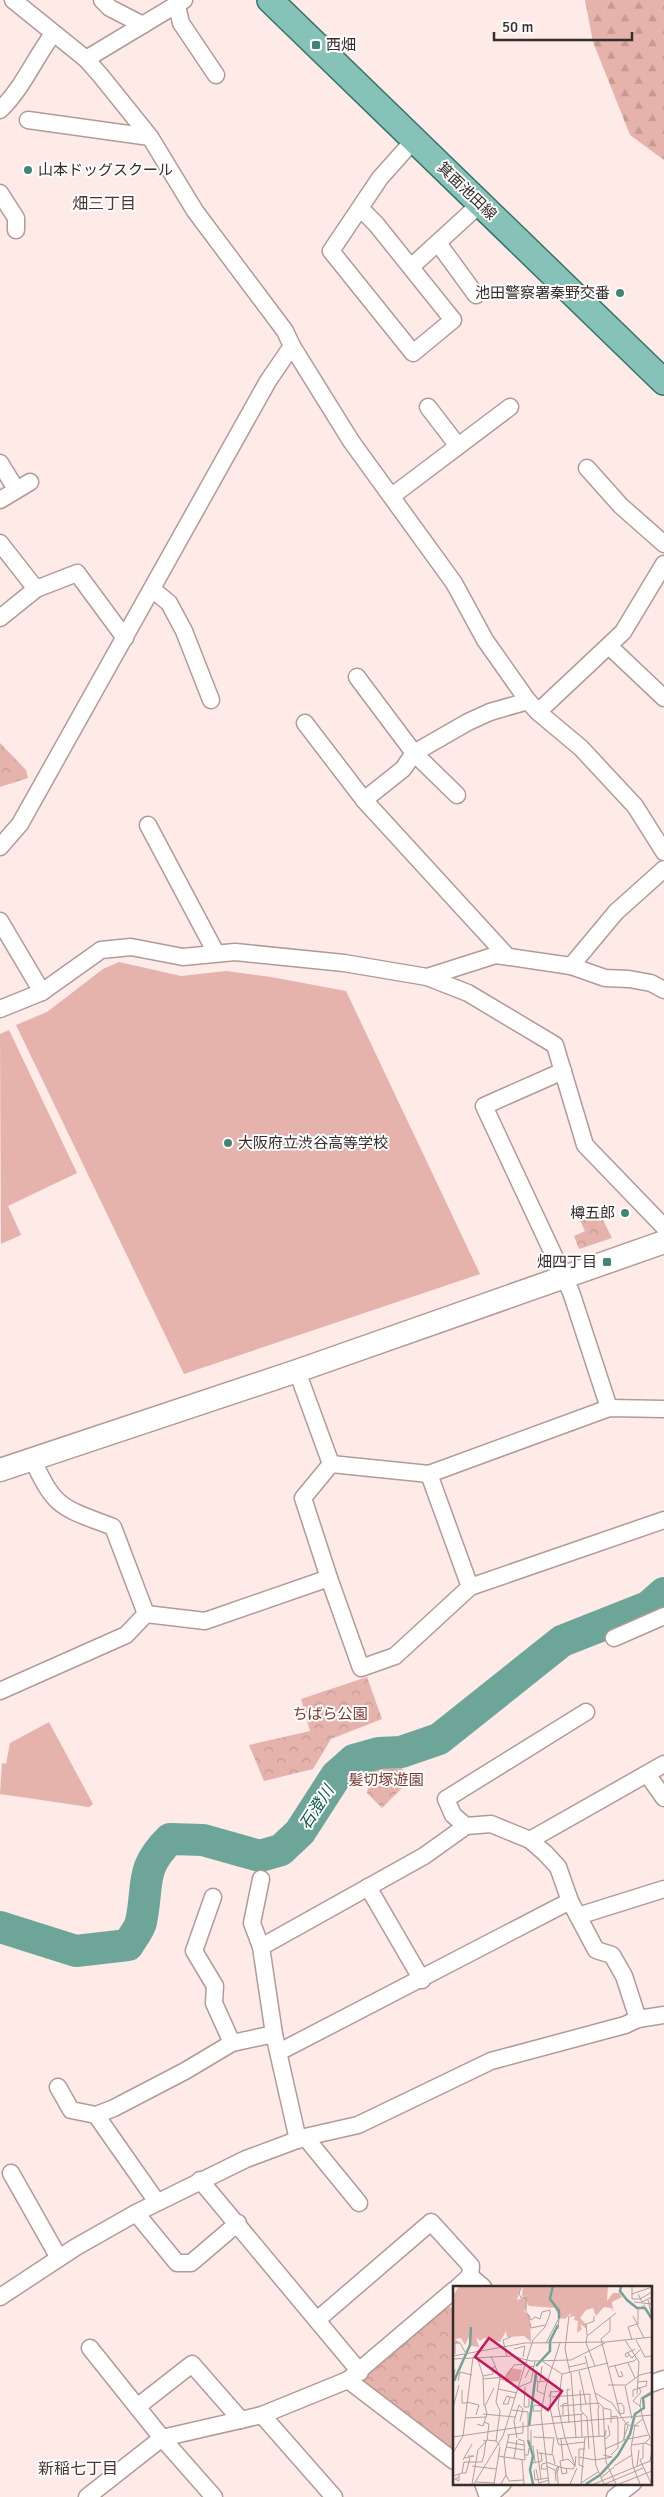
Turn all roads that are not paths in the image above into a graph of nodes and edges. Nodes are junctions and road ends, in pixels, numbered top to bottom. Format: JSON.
{"nodes":[{"id":1,"x":13,"y":0,"type":"edge"},
{"id":2,"x":102,"y":0,"type":"edge"},
{"id":3,"x":270,"y":0,"type":"edge"},
{"id":4,"x":180,"y":3,"type":"edge"},
{"id":5,"x":142,"y":24,"type":"junction"},
{"id":6,"x":53,"y":34,"type":"junction"},
{"id":7,"x":86,"y":58,"type":"junction"},
{"id":8,"x":216,"y":75,"type":"dead end"},
{"id":9,"x":0,"y":110,"type":"edge"},
{"id":10,"x":28,"y":120,"type":"dead end"},
{"id":11,"x":150,"y":137,"type":"junction"},
{"id":12,"x":414,"y":140,"type":"junction"},
{"id":13,"x":0,"y":193,"type":"edge"},
{"id":14,"x":480,"y":204,"type":"junction"},
{"id":15,"x":360,"y":208,"type":"junction"},
{"id":16,"x":16,"y":230,"type":"dead end"},
{"id":17,"x":438,"y":243,"type":"junction"},
{"id":18,"x":412,"y":267,"type":"junction"},
{"id":19,"x":476,"y":295,"type":"dead end"},
{"id":20,"x":292,"y":346,"type":"junction"},
{"id":21,"x":664,"y":382,"type":"edge"},
{"id":22,"x":428,"y":407,"type":"dead end"},
{"id":23,"x":510,"y":407,"type":"dead end"},
{"id":24,"x":458,"y":446,"type":"junction"},
{"id":25,"x":0,"y":463,"type":"edge"},
{"id":26,"x":587,"y":468,"type":"dead end"},
{"id":27,"x":392,"y":496,"type":"junction"},
{"id":28,"x":0,"y":500,"type":"edge"},
{"id":29,"x":0,"y":543,"type":"edge"},
{"id":30,"x":664,"y":544,"type":"edge"},
{"id":31,"x":664,"y":564,"type":"edge"},
{"id":32,"x":152,"y":589,"type":"junction"},
{"id":33,"x":36,"y":590,"type":"junction"},
{"id":34,"x":0,"y":618,"type":"edge"},
{"id":35,"x":125,"y":638,"type":"junction"},
{"id":36,"x":609,"y":646,"type":"junction"},
{"id":37,"x":357,"y":678,"type":"dead end"},
{"id":38,"x":664,"y":698,"type":"edge"},
{"id":39,"x":211,"y":700,"type":"dead end"},
{"id":40,"x":533,"y":706,"type":"junction"},
{"id":41,"x":306,"y":723,"type":"dead end"},
{"id":42,"x":414,"y":753,"type":"junction"},
{"id":43,"x":457,"y":795,"type":"dead end"},
{"id":44,"x":364,"y":800,"type":"junction"},
{"id":45,"x":148,"y":825,"type":"dead end"},
{"id":46,"x":0,"y":847,"type":"edge"},
{"id":47,"x":664,"y":852,"type":"edge"},
{"id":48,"x":664,"y":869,"type":"edge"},
{"id":49,"x":0,"y":921,"type":"edge"},
{"id":50,"x":216,"y":952,"type":"junction"},
{"id":51,"x":507,"y":956,"type":"junction"},
{"id":52,"x":571,"y":966,"type":"junction"},
{"id":53,"x":427,"y":977,"type":"junction"},
{"id":54,"x":664,"y":990,"type":"edge"},
{"id":55,"x":42,"y":992,"type":"junction"},
{"id":56,"x":0,"y":1008,"type":"edge"},
{"id":57,"x":563,"y":1071,"type":"junction"},
{"id":58,"x":664,"y":1227,"type":"edge"},
{"id":59,"x":664,"y":1242,"type":"edge"},
{"id":60,"x":563,"y":1277,"type":"junction"},
{"id":61,"x":297,"y":1371,"type":"junction"},
{"id":62,"x":609,"y":1408,"type":"junction"},
{"id":63,"x":664,"y":1409,"type":"edge"},
{"id":64,"x":32,"y":1458,"type":"junction"},
{"id":65,"x":331,"y":1464,"type":"junction"},
{"id":66,"x":0,"y":1470,"type":"edge"},
{"id":67,"x":430,"y":1474,"type":"junction"},
{"id":68,"x":664,"y":1520,"type":"edge"},
{"id":69,"x":329,"y":1578,"type":"junction"},
{"id":70,"x":470,"y":1587,"type":"junction"},
{"id":71,"x":146,"y":1614,"type":"junction"},
{"id":72,"x":664,"y":1616,"type":"edge"},
{"id":73,"x":614,"y":1638,"type":"dead end"},
{"id":74,"x":0,"y":1691,"type":"edge"},
{"id":75,"x":586,"y":1712,"type":"dead end"},
{"id":76,"x":664,"y":1764,"type":"edge"},
{"id":77,"x":647,"y":1774,"type":"junction"},
{"id":78,"x":664,"y":1798,"type":"edge"},
{"id":79,"x":466,"y":1826,"type":"junction"},
{"id":80,"x":530,"y":1840,"type":"junction"},
{"id":81,"x":261,"y":1879,"type":"dead end"},
{"id":82,"x":368,"y":1887,"type":"junction"},
{"id":83,"x":664,"y":1889,"type":"edge"},
{"id":84,"x":213,"y":1897,"type":"dead end"},
{"id":85,"x":570,"y":1901,"type":"junction"},
{"id":86,"x":578,"y":1916,"type":"junction"},
{"id":87,"x":261,"y":1947,"type":"junction"},
{"id":88,"x":422,"y":1980,"type":"junction"},
{"id":89,"x":664,"y":2015,"type":"edge"},
{"id":90,"x":638,"y":2019,"type":"junction"},
{"id":91,"x":274,"y":2034,"type":"junction"},
{"id":92,"x":232,"y":2043,"type":"junction"},
{"id":93,"x":279,"y":2052,"type":"junction"},
{"id":94,"x":58,"y":2087,"type":"dead end"},
{"id":95,"x":96,"y":2115,"type":"junction"},
{"id":96,"x":302,"y":2139,"type":"junction"},
{"id":97,"x":11,"y":2173,"type":"dead end"},
{"id":98,"x":200,"y":2180,"type":"junction"},
{"id":99,"x":157,"y":2202,"type":"junction"},
{"id":100,"x":359,"y":2203,"type":"dead end"},
{"id":101,"x":136,"y":2213,"type":"junction"},
{"id":102,"x":238,"y":2223,"type":"junction"},
{"id":103,"x":59,"y":2258,"type":"junction"},
{"id":104,"x":470,"y":2276,"type":"junction"},
{"id":105,"x":459,"y":2286,"type":"edge"},
{"id":106,"x":482,"y":2286,"type":"edge"},
{"id":107,"x":453,"y":2291,"type":"edge"},
{"id":108,"x":0,"y":2297,"type":"edge"},
{"id":109,"x":317,"y":2320,"type":"junction"},
{"id":110,"x":90,"y":2348,"type":"dead end"},
{"id":111,"x":354,"y":2376,"type":"junction"},
{"id":112,"x":664,"y":2379,"type":"edge"},
{"id":113,"x":652,"y":2383,"type":"edge"},
{"id":114,"x":137,"y":2408,"type":"junction"},
{"id":115,"x":262,"y":2416,"type":"junction"},
{"id":116,"x":241,"y":2420,"type":"junction"},
{"id":117,"x":162,"y":2438,"type":"junction"},
{"id":118,"x":453,"y":2461,"type":"edge"},
{"id":119,"x":482,"y":2484,"type":"edge"},
{"id":120,"x":503,"y":2484,"type":"edge"},
{"id":121,"x":632,"y":2484,"type":"edge"},
{"id":122,"x":87,"y":2497,"type":"edge"},
{"id":123,"x":214,"y":2497,"type":"edge"},
{"id":124,"x":334,"y":2497,"type":"edge"},
{"id":125,"x":488,"y":2497,"type":"edge"},
{"id":126,"x":615,"y":2497,"type":"edge"}],
"edges":[{"from":1,"to":6,"type":"street"},
{"from":2,"to":5,"type":"street"},
{"from":3,"to":12,"type":"main road","name":"箕面池田線"},
{"from":4,"to":5,"type":"street"},
{"from":4,"to":8,"type":"street"},
{"from":5,"to":7,"type":"street"},
{"from":6,"to":7,"type":"street"},
{"from":6,"to":9,"type":"street"},
{"from":7,"to":11,"type":"street"},
{"from":10,"to":11,"type":"street"},
{"from":11,"to":20,"type":"street"},
{"from":12,"to":14,"type":"main road","name":"箕面池田線"},
{"from":12,"to":15,"type":"street"},
{"from":13,"to":16,"type":"street"},
{"from":14,"to":17,"type":"street"},
{"from":14,"to":21,"type":"main road","name":"箕面池田線"},
{"from":15,"to":18,"type":"street"},
{"from":15,"to":18,"type":"street"},
{"from":17,"to":18,"type":"street"},
{"from":17,"to":19,"type":"street"},
{"from":20,"to":27,"type":"street"},
{"from":20,"to":32,"type":"street"},
{"from":22,"to":24,"type":"street"},
{"from":23,"to":24,"type":"street"},
{"from":24,"to":27,"type":"street"},
{"from":25,"to":28,"type":"street"},
{"from":26,"to":30,"type":"street"},
{"from":27,"to":40,"type":"street"},
{"from":29,"to":33,"type":"street"},
{"from":31,"to":36,"type":"street"},
{"from":32,"to":35,"type":"street"},
{"from":32,"to":39,"type":"street"},
{"from":33,"to":34,"type":"street"},
{"from":33,"to":35,"type":"street"},
{"from":35,"to":46,"type":"street"},
{"from":36,"to":38,"type":"street"},
{"from":36,"to":40,"type":"street"},
{"from":37,"to":42,"type":"street"},
{"from":40,"to":42,"type":"street"},
{"from":40,"to":47,"type":"street"},
{"from":41,"to":44,"type":"street"},
{"from":42,"to":43,"type":"street"},
{"from":42,"to":44,"type":"street"},
{"from":44,"to":51,"type":"street"},
{"from":45,"to":50,"type":"street"},
{"from":48,"to":52,"type":"street"},
{"from":49,"to":55,"type":"street"},
{"from":50,"to":53,"type":"street"},
{"from":50,"to":55,"type":"street"},
{"from":51,"to":52,"type":"street"},
{"from":51,"to":53,"type":"street"},
{"from":52,"to":54,"type":"street"},
{"from":53,"to":57,"type":"street"},
{"from":55,"to":56,"type":"street"},
{"from":57,"to":58,"type":"street"},
{"from":57,"to":60,"type":"street"},
{"from":59,"to":60,"type":"street"},
{"from":60,"to":61,"type":"street"},
{"from":60,"to":62,"type":"street"},
{"from":61,"to":64,"type":"street"},
{"from":61,"to":65,"type":"street"},
{"from":62,"to":63,"type":"street"},
{"from":62,"to":67,"type":"street"},
{"from":64,"to":66,"type":"street"},
{"from":64,"to":71,"type":"street"},
{"from":65,"to":67,"type":"street"},
{"from":65,"to":69,"type":"street"},
{"from":67,"to":70,"type":"street"},
{"from":68,"to":70,"type":"street"},
{"from":69,"to":70,"type":"street"},
{"from":69,"to":71,"type":"street"},
{"from":71,"to":74,"type":"street"},
{"from":72,"to":73,"type":"street"},
{"from":75,"to":79,"type":"street"},
{"from":76,"to":77,"type":"street"},
{"from":77,"to":78,"type":"street"},
{"from":77,"to":80,"type":"street"},
{"from":79,"to":80,"type":"street"},
{"from":79,"to":82,"type":"street"},
{"from":80,"to":85,"type":"street"},
{"from":81,"to":87,"type":"street"},
{"from":82,"to":87,"type":"street"},
{"from":82,"to":88,"type":"street"},
{"from":83,"to":86,"type":"street"},
{"from":84,"to":92,"type":"street"},
{"from":85,"to":86,"type":"street"},
{"from":85,"to":88,"type":"street"},
{"from":86,"to":90,"type":"street"},
{"from":87,"to":91,"type":"street"},
{"from":88,"to":93,"type":"street"},
{"from":89,"to":90,"type":"street"},
{"from":90,"to":96,"type":"street"},
{"from":91,"to":92,"type":"street"},
{"from":91,"to":93,"type":"street"},
{"from":92,"to":95,"type":"street"},
{"from":93,"to":96,"type":"street"},
{"from":94,"to":95,"type":"street"},
{"from":95,"to":99,"type":"street"},
{"from":96,"to":98,"type":"street"},
{"from":96,"to":100,"type":"street"},
{"from":97,"to":103,"type":"street"},
{"from":98,"to":99,"type":"street"},
{"from":98,"to":102,"type":"street"},
{"from":99,"to":101,"type":"street"},
{"from":101,"to":102,"type":"street"},
{"from":101,"to":103,"type":"street"},
{"from":102,"to":109,"type":"street"},
{"from":103,"to":108,"type":"street"},
{"from":104,"to":105,"type":"street"},
{"from":104,"to":106,"type":"street"},
{"from":104,"to":109,"type":"street"},
{"from":107,"to":111,"type":"street"},
{"from":109,"to":111,"type":"street"},
{"from":110,"to":114,"type":"street"},
{"from":111,"to":115,"type":"street"},
{"from":111,"to":118,"type":"street"},
{"from":112,"to":113,"type":"street"},
{"from":114,"to":116,"type":"street"},
{"from":114,"to":117,"type":"street"},
{"from":115,"to":116,"type":"street"},
{"from":115,"to":124,"type":"street"},
{"from":116,"to":117,"type":"street"},
{"from":117,"to":122,"type":"street"},
{"from":117,"to":123,"type":"street"},
{"from":119,"to":125,"type":"street"},
{"from":120,"to":125,"type":"street"},
{"from":121,"to":126,"type":"street"}]}
